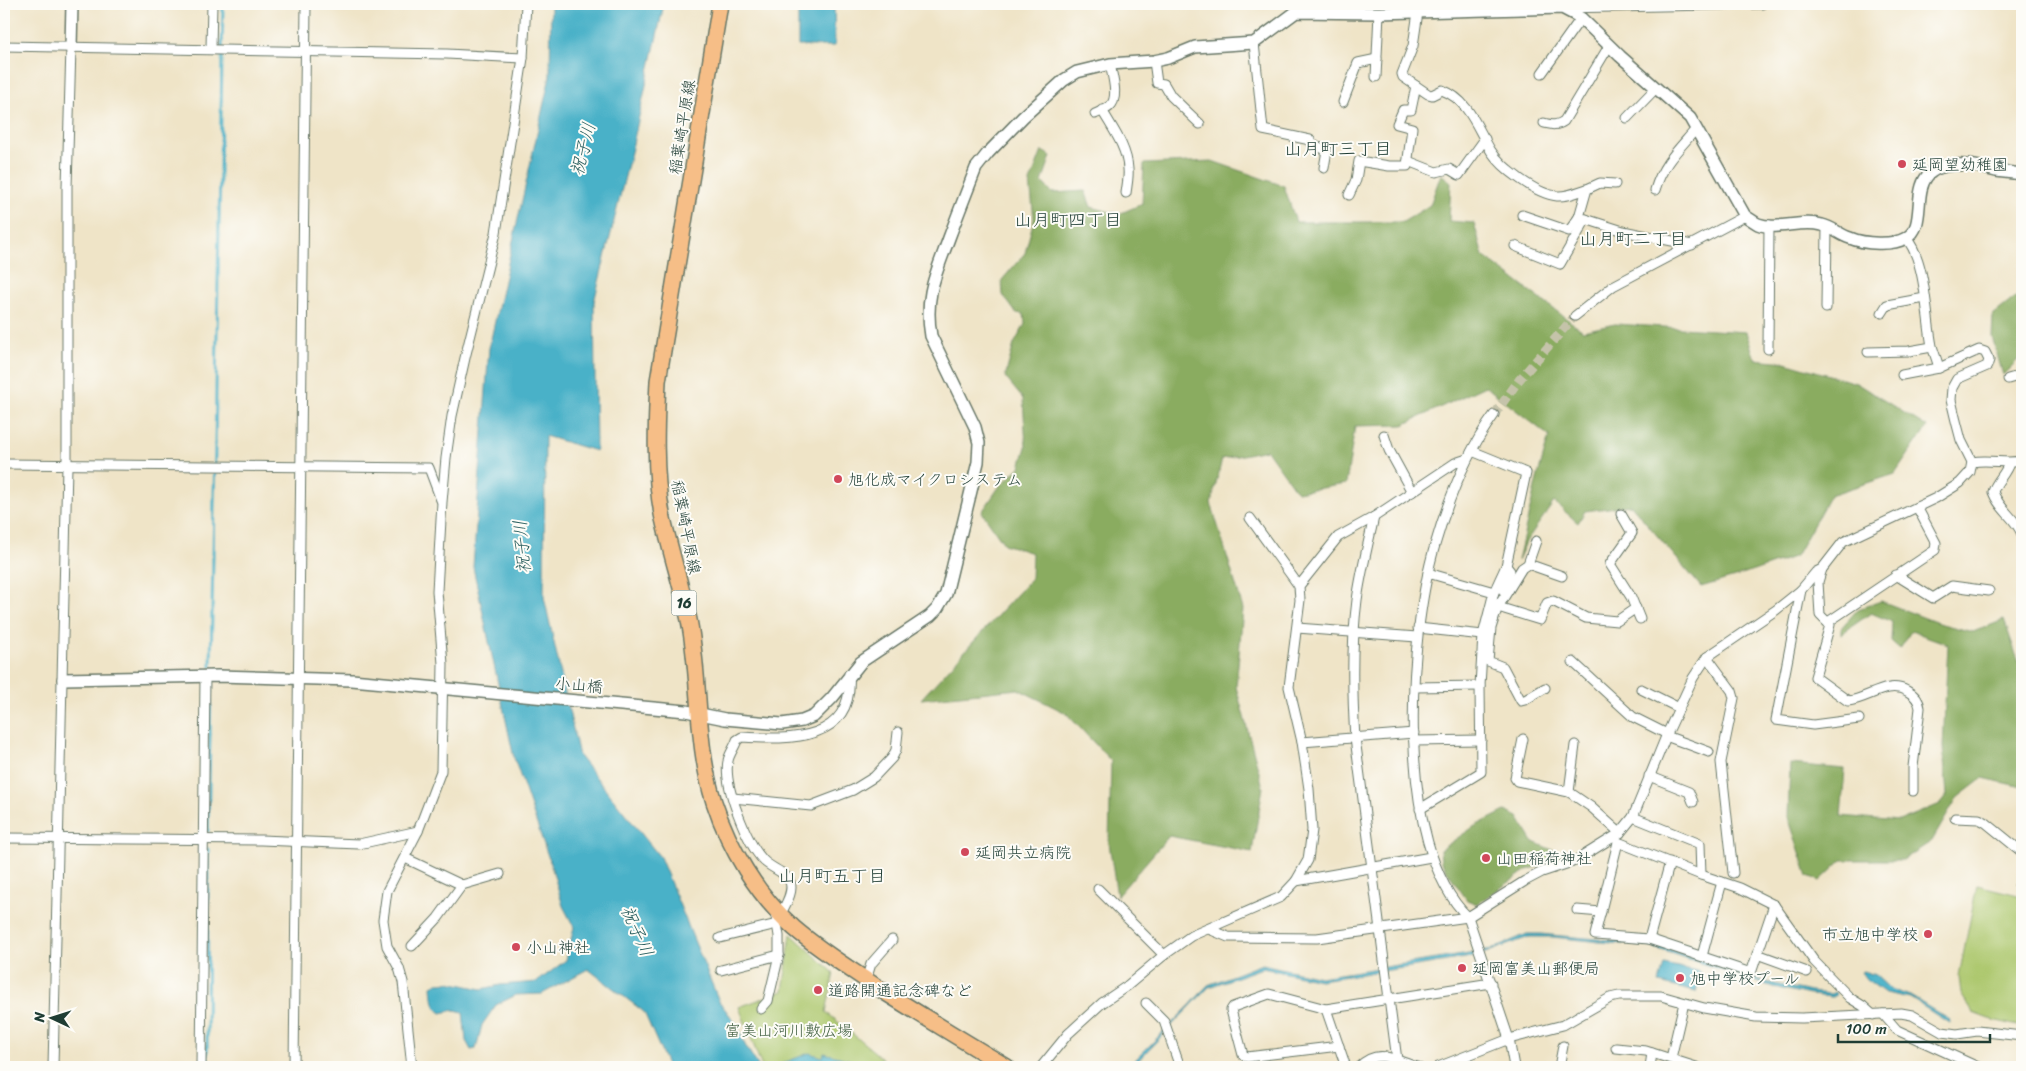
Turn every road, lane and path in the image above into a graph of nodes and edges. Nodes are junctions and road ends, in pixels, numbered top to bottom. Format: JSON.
{"nodes":[{"id":1,"x":72,"y":4,"type":"edge"},
{"id":2,"x":212,"y":4,"type":"edge"},
{"id":3,"x":306,"y":4,"type":"edge"},
{"id":4,"x":526,"y":4,"type":"edge"},
{"id":5,"x":720,"y":4,"type":"edge"},
{"id":6,"x":1762,"y":4,"type":"edge"},
{"id":7,"x":1562,"y":8,"type":"junction"},
{"id":8,"x":1418,"y":12,"type":"junction"},
{"id":9,"x":1379,"y":13,"type":"junction"},
{"id":10,"x":1582,"y":18,"type":"junction"},
{"id":11,"x":1254,"y":43,"type":"junction"},
{"id":12,"x":4,"y":46,"type":"edge"},
{"id":13,"x":1609,"y":46,"type":"junction"},
{"id":14,"x":71,"y":47,"type":"junction"},
{"id":15,"x":213,"y":49,"type":"junction"},
{"id":16,"x":306,"y":52,"type":"junction"},
{"id":17,"x":523,"y":58,"type":"junction"},
{"id":18,"x":1377,"y":59,"type":"junction"},
{"id":19,"x":1154,"y":61,"type":"junction"},
{"id":20,"x":1110,"y":64,"type":"junction"},
{"id":21,"x":1542,"y":73,"type":"dead end"},
{"id":22,"x":1376,"y":77,"type":"dead end"},
{"id":23,"x":1416,"y":86,"type":"junction"},
{"id":24,"x":1656,"y":88,"type":"junction"},
{"id":25,"x":1343,"y":102,"type":"dead end"},
{"id":26,"x":1627,"y":118,"type":"dead end"},
{"id":27,"x":1544,"y":123,"type":"dead end"},
{"id":28,"x":1200,"y":124,"type":"dead end"},
{"id":29,"x":1696,"y":128,"type":"junction"},
{"id":30,"x":1485,"y":139,"type":"junction"},
{"id":31,"x":1408,"y":161,"type":"junction"},
{"id":32,"x":1324,"y":168,"type":"dead end"},
{"id":33,"x":2022,"y":174,"type":"edge"},
{"id":34,"x":1615,"y":184,"type":"dead end"},
{"id":35,"x":1587,"y":189,"type":"junction"},
{"id":36,"x":1655,"y":190,"type":"dead end"},
{"id":37,"x":1126,"y":193,"type":"dead end"},
{"id":38,"x":1349,"y":194,"type":"dead end"},
{"id":39,"x":1522,"y":215,"type":"dead end"},
{"id":40,"x":1745,"y":216,"type":"junction"},
{"id":41,"x":1582,"y":218,"type":"junction"},
{"id":42,"x":1769,"y":225,"type":"junction"},
{"id":43,"x":1827,"y":227,"type":"junction"},
{"id":44,"x":1906,"y":238,"type":"junction"},
{"id":45,"x":1692,"y":245,"type":"junction"},
{"id":46,"x":1515,"y":246,"type":"dead end"},
{"id":47,"x":1925,"y":298,"type":"junction"},
{"id":48,"x":1826,"y":308,"type":"dead end"},
{"id":49,"x":1882,"y":314,"type":"dead end"},
{"id":50,"x":1575,"y":316,"type":"tunnel mouth"},
{"id":51,"x":1932,"y":347,"type":"junction"},
{"id":52,"x":1768,"y":349,"type":"dead end"},
{"id":53,"x":1868,"y":352,"type":"dead end"},
{"id":54,"x":1939,"y":368,"type":"junction"},
{"id":55,"x":1902,"y":374,"type":"dead end"},
{"id":56,"x":2022,"y":375,"type":"edge"},
{"id":57,"x":2008,"y":379,"type":"dead end"},
{"id":58,"x":1494,"y":415,"type":"tunnel mouth"},
{"id":59,"x":1384,"y":434,"type":"dead end"},
{"id":60,"x":1469,"y":455,"type":"junction"},
{"id":61,"x":2022,"y":461,"type":"edge"},
{"id":62,"x":1972,"y":462,"type":"junction"},
{"id":63,"x":2009,"y":463,"type":"junction"},
{"id":64,"x":4,"y":464,"type":"edge"},
{"id":65,"x":67,"y":466,"type":"junction"},
{"id":66,"x":300,"y":467,"type":"junction"},
{"id":67,"x":1412,"y":492,"type":"junction"},
{"id":68,"x":442,"y":502,"type":"junction"},
{"id":69,"x":1917,"y":508,"type":"junction"},
{"id":70,"x":1621,"y":514,"type":"dead end"},
{"id":71,"x":1374,"y":517,"type":"junction"},
{"id":72,"x":1250,"y":518,"type":"dead end"},
{"id":73,"x":2022,"y":534,"type":"edge"},
{"id":74,"x":1536,"y":541,"type":"dead end"},
{"id":75,"x":1528,"y":564,"type":"junction"},
{"id":76,"x":1506,"y":566,"type":"junction"},
{"id":77,"x":1822,"y":569,"type":"junction"},
{"id":78,"x":1428,"y":573,"type":"junction"},
{"id":79,"x":1896,"y":575,"type":"junction"},
{"id":80,"x":1562,"y":576,"type":"dead end"},
{"id":81,"x":1299,"y":586,"type":"junction"},
{"id":82,"x":1802,"y":590,"type":"junction"},
{"id":83,"x":1989,"y":590,"type":"dead end"},
{"id":84,"x":1494,"y":592,"type":"junction"},
{"id":85,"x":1498,"y":606,"type":"junction"},
{"id":86,"x":1636,"y":608,"type":"junction"},
{"id":87,"x":1640,"y":619,"type":"dead end"},
{"id":88,"x":1828,"y":622,"type":"junction"},
{"id":89,"x":1297,"y":628,"type":"junction"},
{"id":90,"x":1354,"y":632,"type":"junction"},
{"id":91,"x":1417,"y":632,"type":"junction"},
{"id":92,"x":1483,"y":635,"type":"junction"},
{"id":93,"x":1707,"y":657,"type":"junction"},
{"id":94,"x":1573,"y":662,"type":"dead end"},
{"id":95,"x":850,"y":674,"type":"junction"},
{"id":96,"x":205,"y":676,"type":"junction"},
{"id":97,"x":298,"y":678,"type":"junction"},
{"id":98,"x":63,"y":679,"type":"junction"},
{"id":99,"x":1414,"y":686,"type":"junction"},
{"id":100,"x":1480,"y":686,"type":"junction"},
{"id":101,"x":444,"y":688,"type":"junction"},
{"id":102,"x":1545,"y":688,"type":"dead end"},
{"id":103,"x":1641,"y":689,"type":"dead end"},
{"id":104,"x":1679,"y":708,"type":"junction"},
{"id":105,"x":692,"y":713,"type":"junction"},
{"id":106,"x":1859,"y":719,"type":"dead end"},
{"id":107,"x":782,"y":724,"type":"junction"},
{"id":108,"x":898,"y":732,"type":"dead end"},
{"id":109,"x":1666,"y":735,"type":"junction"},
{"id":110,"x":1414,"y":737,"type":"junction"},
{"id":111,"x":1355,"y":738,"type":"junction"},
{"id":112,"x":1523,"y":739,"type":"dead end"},
{"id":113,"x":782,"y":740,"type":"junction"},
{"id":114,"x":1481,"y":740,"type":"junction"},
{"id":115,"x":1302,"y":742,"type":"junction"},
{"id":116,"x":1575,"y":745,"type":"dead end"},
{"id":117,"x":1709,"y":752,"type":"dead end"},
{"id":118,"x":1649,"y":776,"type":"junction"},
{"id":119,"x":1913,"y":791,"type":"dead end"},
{"id":120,"x":1569,"y":792,"type":"junction"},
{"id":121,"x":733,"y":798,"type":"junction"},
{"id":122,"x":1693,"y":802,"type":"dead end"},
{"id":123,"x":1420,"y":809,"type":"junction"},
{"id":124,"x":1633,"y":818,"type":"junction"},
{"id":125,"x":1955,"y":818,"type":"dead end"},
{"id":126,"x":418,"y":831,"type":"junction"},
{"id":127,"x":58,"y":837,"type":"junction"},
{"id":128,"x":1617,"y":837,"type":"junction"},
{"id":129,"x":4,"y":838,"type":"edge"},
{"id":130,"x":204,"y":840,"type":"junction"},
{"id":131,"x":297,"y":841,"type":"junction"},
{"id":132,"x":2022,"y":852,"type":"edge"},
{"id":133,"x":1431,"y":857,"type":"junction"},
{"id":134,"x":405,"y":858,"type":"junction"},
{"id":135,"x":1670,"y":862,"type":"junction"},
{"id":136,"x":1371,"y":868,"type":"junction"},
{"id":137,"x":1733,"y":873,"type":"dead end"},
{"id":138,"x":500,"y":874,"type":"dead end"},
{"id":139,"x":1701,"y":875,"type":"junction"},
{"id":140,"x":1296,"y":881,"type":"junction"},
{"id":141,"x":1722,"y":882,"type":"junction"},
{"id":142,"x":462,"y":885,"type":"junction"},
{"id":143,"x":1098,"y":889,"type":"dead end"},
{"id":144,"x":1774,"y":905,"type":"junction"},
{"id":145,"x":1577,"y":910,"type":"dead end"},
{"id":146,"x":1601,"y":912,"type":"junction"},
{"id":147,"x":777,"y":915,"type":"junction"},
{"id":148,"x":1468,"y":917,"type":"junction"},
{"id":149,"x":1209,"y":929,"type":"junction"},
{"id":150,"x":1379,"y":929,"type":"junction"},
{"id":151,"x":720,"y":938,"type":"dead end"},
{"id":152,"x":1649,"y":939,"type":"junction"},
{"id":153,"x":892,"y":940,"type":"dead end"},
{"id":154,"x":412,"y":946,"type":"dead end"},
{"id":155,"x":1757,"y":954,"type":"junction"},
{"id":156,"x":778,"y":955,"type":"junction"},
{"id":157,"x":1164,"y":955,"type":"junction"},
{"id":158,"x":1702,"y":956,"type":"junction"},
{"id":159,"x":721,"y":970,"type":"dead end"},
{"id":160,"x":1807,"y":972,"type":"dead end"},
{"id":161,"x":866,"y":980,"type":"junction"},
{"id":162,"x":1491,"y":983,"type":"junction"},
{"id":163,"x":1388,"y":1000,"type":"junction"},
{"id":164,"x":1146,"y":1003,"type":"dead end"},
{"id":165,"x":1684,"y":1003,"type":"junction"},
{"id":166,"x":761,"y":1008,"type":"dead end"},
{"id":167,"x":1326,"y":1009,"type":"junction"},
{"id":168,"x":1883,"y":1014,"type":"junction"},
{"id":169,"x":1873,"y":1015,"type":"junction"},
{"id":170,"x":2022,"y":1036,"type":"edge"},
{"id":171,"x":1509,"y":1039,"type":"junction"},
{"id":172,"x":1339,"y":1046,"type":"junction"},
{"id":173,"x":1564,"y":1046,"type":"dead end"},
{"id":174,"x":1616,"y":1048,"type":"dead end"},
{"id":175,"x":1652,"y":1053,"type":"junction"},
{"id":176,"x":1671,"y":1058,"type":"junction"},
{"id":177,"x":1397,"y":1060,"type":"junction"},
{"id":178,"x":53,"y":1067,"type":"edge"},
{"id":179,"x":201,"y":1067,"type":"edge"},
{"id":180,"x":294,"y":1067,"type":"edge"},
{"id":181,"x":412,"y":1067,"type":"edge"},
{"id":182,"x":1007,"y":1067,"type":"edge"},
{"id":183,"x":1041,"y":1067,"type":"edge"},
{"id":184,"x":1180,"y":1067,"type":"edge"},
{"id":185,"x":1346,"y":1067,"type":"edge"},
{"id":186,"x":1359,"y":1067,"type":"edge"},
{"id":187,"x":1418,"y":1067,"type":"edge"},
{"id":188,"x":1438,"y":1067,"type":"edge"},
{"id":189,"x":1514,"y":1067,"type":"edge"},
{"id":190,"x":1559,"y":1067,"type":"edge"},
{"id":191,"x":1650,"y":1067,"type":"edge"},
{"id":192,"x":1696,"y":1067,"type":"edge"},
{"id":193,"x":1978,"y":1067,"type":"edge"}],
"edges":[{"from":1,"to":14,"type":"street"},
{"from":2,"to":15,"type":"street"},
{"from":3,"to":16,"type":"street"},
{"from":4,"to":17,"type":"street"},
{"from":5,"to":105,"type":"main road","name":"稲葉崎平原線","number":"16"},
{"from":6,"to":7,"type":"street"},
{"from":7,"to":8,"type":"street"},
{"from":7,"to":10,"type":"street"},
{"from":8,"to":9,"type":"street"},
{"from":8,"to":23,"type":"street"},
{"from":9,"to":11,"type":"street"},
{"from":9,"to":18,"type":"street"},
{"from":10,"to":13,"type":"street"},
{"from":10,"to":21,"type":"street"},
{"from":11,"to":19,"type":"street","name":"小山橋"},
{"from":11,"to":32,"type":"street"},
{"from":12,"to":14,"type":"street"},
{"from":13,"to":24,"type":"street"},
{"from":13,"to":27,"type":"street"},
{"from":14,"to":15,"type":"street"},
{"from":14,"to":65,"type":"street"},
{"from":15,"to":16,"type":"street"},
{"from":16,"to":17,"type":"street"},
{"from":16,"to":66,"type":"street"},
{"from":17,"to":68,"type":"street"},
{"from":18,"to":22,"type":"street"},
{"from":18,"to":25,"type":"street"},
{"from":19,"to":20,"type":"street","name":"小山橋"},
{"from":19,"to":28,"type":"street"},
{"from":20,"to":37,"type":"street"},
{"from":20,"to":95,"type":"street","name":"小山橋"},
{"from":23,"to":30,"type":"street"},
{"from":23,"to":31,"type":"street"},
{"from":24,"to":26,"type":"street"},
{"from":24,"to":29,"type":"street"},
{"from":29,"to":36,"type":"street"},
{"from":29,"to":40,"type":"street"},
{"from":30,"to":31,"type":"street"},
{"from":30,"to":35,"type":"street"},
{"from":31,"to":38,"type":"street"},
{"from":33,"to":44,"type":"street"},
{"from":34,"to":35,"type":"street"},
{"from":35,"to":41,"type":"street"},
{"from":39,"to":41,"type":"street"},
{"from":40,"to":42,"type":"street"},
{"from":40,"to":45,"type":"street"},
{"from":41,"to":45,"type":"street"},
{"from":41,"to":46,"type":"street"},
{"from":42,"to":43,"type":"street"},
{"from":42,"to":52,"type":"street"},
{"from":43,"to":44,"type":"street"},
{"from":43,"to":48,"type":"street"},
{"from":44,"to":47,"type":"street"},
{"from":45,"to":50,"type":"street"},
{"from":47,"to":49,"type":"street"},
{"from":47,"to":51,"type":"street"},
{"from":51,"to":53,"type":"street"},
{"from":51,"to":54,"type":"street"},
{"from":54,"to":55,"type":"street"},
{"from":54,"to":62,"type":"street"},
{"from":56,"to":57,"type":"street"},
{"from":58,"to":60,"type":"street"},
{"from":59,"to":67,"type":"street"},
{"from":60,"to":67,"type":"street"},
{"from":60,"to":76,"type":"street"},
{"from":60,"to":78,"type":"street"},
{"from":61,"to":63,"type":"street"},
{"from":62,"to":63,"type":"street"},
{"from":62,"to":69,"type":"street"},
{"from":63,"to":73,"type":"street"},
{"from":64,"to":65,"type":"street"},
{"from":65,"to":66,"type":"street"},
{"from":65,"to":98,"type":"street"},
{"from":66,"to":68,"type":"street"},
{"from":66,"to":97,"type":"street"},
{"from":67,"to":71,"type":"street"},
{"from":68,"to":101,"type":"street"},
{"from":69,"to":77,"type":"street"},
{"from":69,"to":79,"type":"street"},
{"from":70,"to":86,"type":"street"},
{"from":71,"to":81,"type":"street"},
{"from":71,"to":90,"type":"street"},
{"from":72,"to":81,"type":"street"},
{"from":74,"to":75,"type":"street"},
{"from":75,"to":80,"type":"street"},
{"from":75,"to":85,"type":"street"},
{"from":76,"to":84,"type":"street"},
{"from":76,"to":85,"type":"street"},
{"from":77,"to":82,"type":"street"},
{"from":77,"to":88,"type":"street"},
{"from":78,"to":84,"type":"street"},
{"from":78,"to":91,"type":"street"},
{"from":79,"to":83,"type":"street"},
{"from":79,"to":88,"type":"street"},
{"from":81,"to":89,"type":"street"},
{"from":82,"to":93,"type":"street"},
{"from":82,"to":106,"type":"street"},
{"from":84,"to":92,"type":"street"},
{"from":85,"to":86,"type":"street"},
{"from":85,"to":102,"type":"street"},
{"from":86,"to":87,"type":"street"},
{"from":88,"to":119,"type":"street"},
{"from":89,"to":90,"type":"street"},
{"from":89,"to":115,"type":"street"},
{"from":90,"to":91,"type":"street"},
{"from":90,"to":111,"type":"street"},
{"from":91,"to":92,"type":"street"},
{"from":91,"to":99,"type":"street"},
{"from":92,"to":100,"type":"street"},
{"from":93,"to":104,"type":"street"},
{"from":93,"to":137,"type":"street"},
{"from":94,"to":109,"type":"street"},
{"from":95,"to":107,"type":"street","name":"小山橋"},
{"from":95,"to":113,"type":"street"},
{"from":96,"to":97,"type":"street","name":"小山橋"},
{"from":96,"to":98,"type":"street","name":"小山橋"},
{"from":96,"to":130,"type":"street"},
{"from":97,"to":101,"type":"street","name":"小山橋"},
{"from":97,"to":131,"type":"street"},
{"from":98,"to":127,"type":"street"},
{"from":99,"to":100,"type":"street"},
{"from":99,"to":110,"type":"street"},
{"from":100,"to":114,"type":"street"},
{"from":101,"to":105,"type":"street","name":"小山橋"},
{"from":101,"to":126,"type":"street"},
{"from":103,"to":104,"type":"street"},
{"from":104,"to":109,"type":"street"},
{"from":105,"to":107,"type":"street","name":"小山橋"},
{"from":105,"to":147,"type":"main road","name":"稲葉崎平原線","number":"16"},
{"from":107,"to":113,"type":"street"},
{"from":108,"to":121,"type":"street"},
{"from":109,"to":117,"type":"street"},
{"from":109,"to":118,"type":"street"},
{"from":110,"to":111,"type":"street"},
{"from":110,"to":114,"type":"street"},
{"from":110,"to":123,"type":"street"},
{"from":111,"to":115,"type":"street"},
{"from":111,"to":136,"type":"street"},
{"from":112,"to":120,"type":"street"},
{"from":113,"to":121,"type":"street"},
{"from":114,"to":123,"type":"street"},
{"from":115,"to":140,"type":"street"},
{"from":116,"to":120,"type":"street"},
{"from":118,"to":122,"type":"street"},
{"from":118,"to":124,"type":"street"},
{"from":120,"to":128,"type":"street"},
{"from":121,"to":147,"type":"street"},
{"from":123,"to":133,"type":"street"},
{"from":124,"to":128,"type":"street"},
{"from":124,"to":139,"type":"street"},
{"from":125,"to":132,"type":"street"},
{"from":126,"to":131,"type":"street"},
{"from":126,"to":134,"type":"street"},
{"from":127,"to":129,"type":"street"},
{"from":127,"to":130,"type":"street"},
{"from":127,"to":178,"type":"street"},
{"from":128,"to":135,"type":"street"},
{"from":128,"to":146,"type":"street"},
{"from":128,"to":148,"type":"street"},
{"from":130,"to":131,"type":"street"},
{"from":130,"to":179,"type":"street"},
{"from":131,"to":180,"type":"street"},
{"from":133,"to":136,"type":"street"},
{"from":133,"to":148,"type":"street"},
{"from":134,"to":142,"type":"street"},
{"from":134,"to":181,"type":"street"},
{"from":135,"to":139,"type":"street"},
{"from":135,"to":152,"type":"street"},
{"from":136,"to":140,"type":"street"},
{"from":136,"to":150,"type":"street"},
{"from":138,"to":142,"type":"street"},
{"from":139,"to":141,"type":"street"},
{"from":140,"to":149,"type":"street"},
{"from":141,"to":144,"type":"street"},
{"from":141,"to":158,"type":"street"},
{"from":142,"to":154,"type":"street"},
{"from":143,"to":157,"type":"street"},
{"from":144,"to":155,"type":"street"},
{"from":144,"to":169,"type":"street"},
{"from":145,"to":146,"type":"street"},
{"from":146,"to":152,"type":"street"},
{"from":147,"to":151,"type":"street"},
{"from":147,"to":156,"type":"street"},
{"from":147,"to":161,"type":"main road","name":"稲葉崎平原線","number":"16"},
{"from":148,"to":150,"type":"street"},
{"from":148,"to":162,"type":"street"},
{"from":149,"to":150,"type":"street"},
{"from":149,"to":157,"type":"street"},
{"from":150,"to":163,"type":"street"},
{"from":152,"to":158,"type":"street"},
{"from":153,"to":161,"type":"street"},
{"from":155,"to":158,"type":"street"},
{"from":155,"to":160,"type":"street"},
{"from":156,"to":159,"type":"street"},
{"from":156,"to":166,"type":"street"},
{"from":157,"to":183,"type":"street"},
{"from":161,"to":182,"type":"main road","name":"稲葉崎平原線","number":"16"},
{"from":162,"to":163,"type":"street"},
{"from":162,"to":171,"type":"street"},
{"from":163,"to":167,"type":"street"},
{"from":163,"to":177,"type":"street"},
{"from":164,"to":184,"type":"street"},
{"from":165,"to":169,"type":"street"},
{"from":165,"to":171,"type":"street"},
{"from":165,"to":176,"type":"street"},
{"from":167,"to":172,"type":"street"},
{"from":167,"to":172,"type":"street"},
{"from":168,"to":169,"type":"street"},
{"from":168,"to":170,"type":"street"},
{"from":168,"to":193,"type":"street"},
{"from":171,"to":188,"type":"street"},
{"from":171,"to":189,"type":"street"},
{"from":172,"to":185,"type":"street"},
{"from":173,"to":190,"type":"street"},
{"from":174,"to":175,"type":"street"},
{"from":175,"to":176,"type":"street"},
{"from":175,"to":191,"type":"street"},
{"from":176,"to":192,"type":"street"},
{"from":177,"to":186,"type":"street"},
{"from":177,"to":187,"type":"street"}]}
